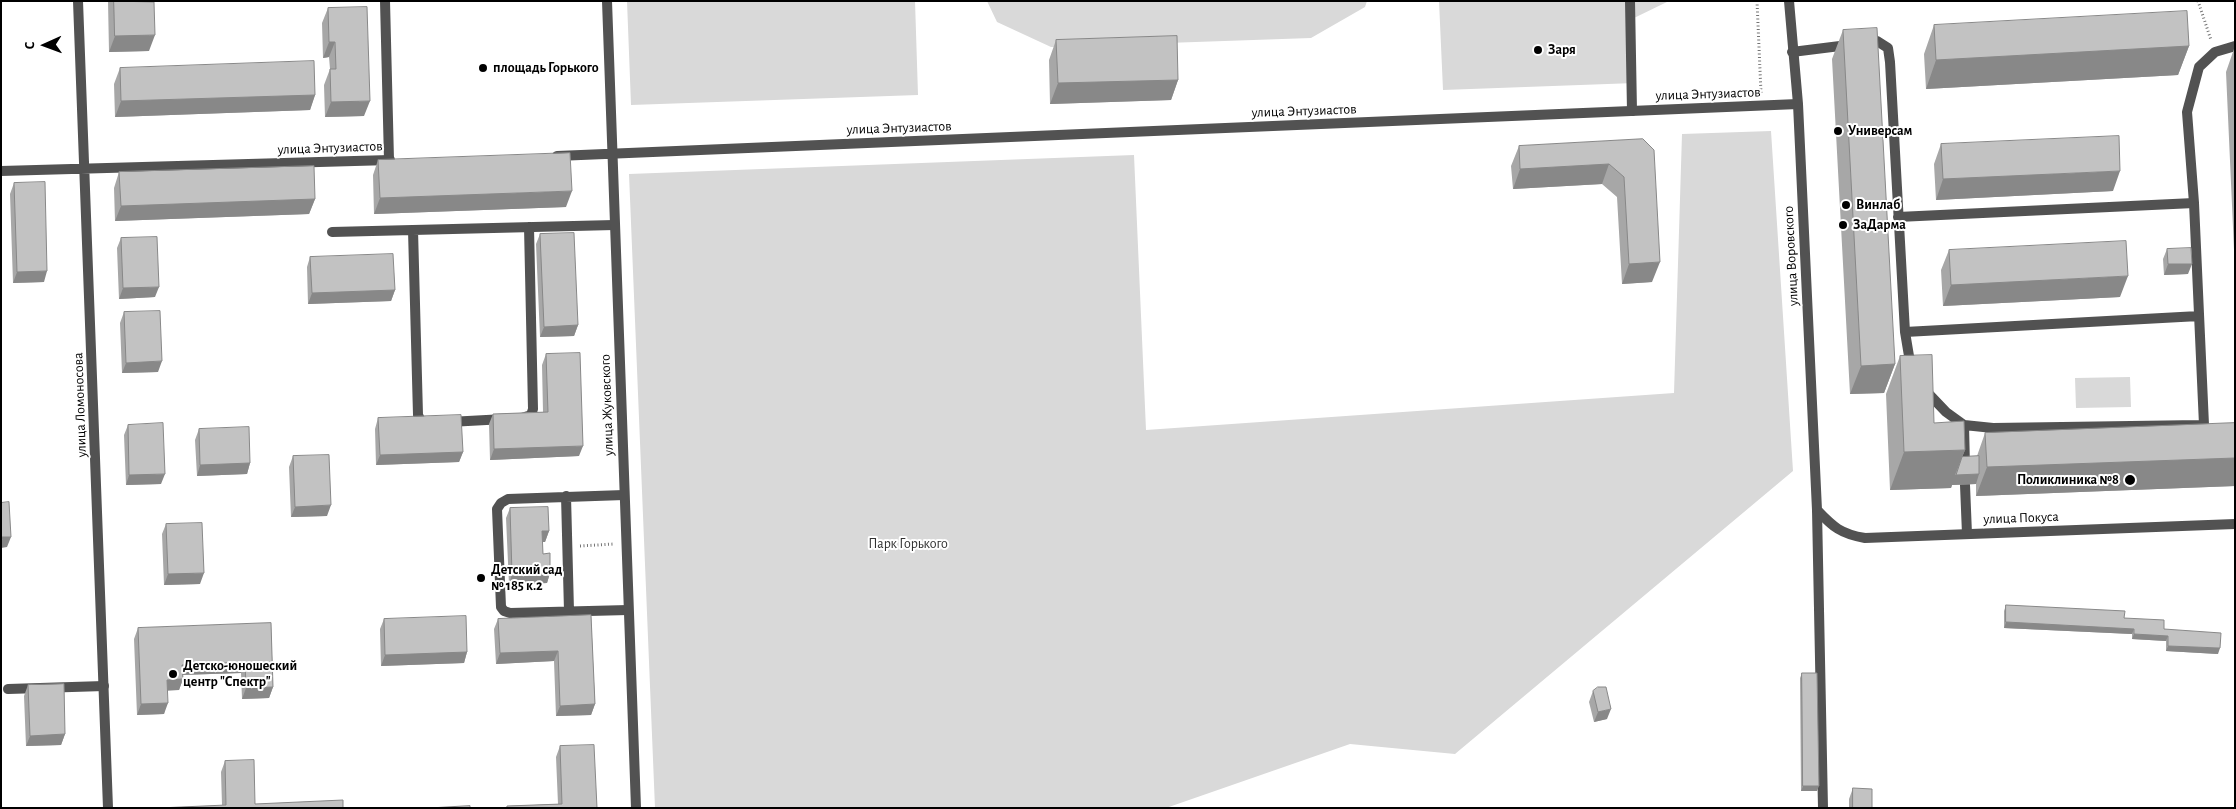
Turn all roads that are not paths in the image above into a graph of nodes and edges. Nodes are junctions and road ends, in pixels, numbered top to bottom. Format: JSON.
{"nodes":[{"id":1,"x":78,"y":1,"type":"edge"},
{"id":2,"x":385,"y":1,"type":"edge"},
{"id":3,"x":607,"y":1,"type":"edge"},
{"id":4,"x":1789,"y":1,"type":"edge"},
{"id":5,"x":1633,"y":2,"type":"edge"},
{"id":6,"x":2235,"y":46,"type":"edge"},
{"id":7,"x":1792,"y":52,"type":"junction"},
{"id":8,"x":1798,"y":104,"type":"junction"},
{"id":9,"x":1632,"y":111,"type":"junction"},
{"id":10,"x":612,"y":154,"type":"junction"},
{"id":11,"x":546,"y":156,"type":"edge"},
{"id":12,"x":86,"y":169,"type":"junction"},
{"id":13,"x":1,"y":171,"type":"edge"},
{"id":14,"x":2194,"y":203,"type":"junction"},
{"id":15,"x":1898,"y":217,"type":"junction"},
{"id":16,"x":614,"y":225,"type":"junction"},
{"id":17,"x":529,"y":227,"type":"junction"},
{"id":18,"x":413,"y":230,"type":"junction"},
{"id":19,"x":332,"y":232,"type":"dead end"},
{"id":20,"x":2199,"y":316,"type":"junction"},
{"id":21,"x":1905,"y":332,"type":"junction"},
{"id":22,"x":1964,"y":425,"type":"junction"},
{"id":23,"x":1965,"y":467,"type":"edge"},
{"id":24,"x":1965,"y":485,"type":"edge"},
{"id":25,"x":624,"y":495,"type":"junction"},
{"id":26,"x":566,"y":496,"type":"junction"},
{"id":27,"x":1817,"y":510,"type":"junction"},
{"id":28,"x":2235,"y":524,"type":"edge"},
{"id":29,"x":1967,"y":534,"type":"junction"},
{"id":30,"x":628,"y":610,"type":"junction"},
{"id":31,"x":569,"y":611,"type":"junction"},
{"id":32,"x":104,"y":686,"type":"junction"},
{"id":33,"x":8,"y":689,"type":"dead end"},
{"id":34,"x":108,"y":808,"type":"edge"},
{"id":35,"x":636,"y":808,"type":"edge"},
{"id":36,"x":1823,"y":808,"type":"edge"}],
"edges":[{"from":1,"to":12,"type":"street","name":"улица Ломоносова"},
{"from":2,"to":12,"type":"street","name":"улица Энтузиастов"},
{"from":3,"to":10,"type":"street","name":"улица Жуковского"},
{"from":4,"to":7,"type":"street","name":"улица Воровского"},
{"from":5,"to":9,"type":"street"},
{"from":6,"to":14,"type":"street"},
{"from":7,"to":8,"type":"street","name":"улица Воровского"},
{"from":7,"to":15,"type":"street"},
{"from":8,"to":9,"type":"street","name":"улица Энтузиастов"},
{"from":8,"to":27,"type":"street","name":"улица Воровского"},
{"from":9,"to":10,"type":"street","name":"улица Энтузиастов"},
{"from":10,"to":11,"type":"street","name":"улица Энтузиастов"},
{"from":10,"to":16,"type":"street","name":"улица Жуковского"},
{"from":12,"to":13,"type":"street","name":"улица Энтузиастов"},
{"from":12,"to":32,"type":"street","name":"улица Ломоносова"},
{"from":14,"to":15,"type":"street"},
{"from":14,"to":20,"type":"street"},
{"from":15,"to":21,"type":"street"},
{"from":16,"to":17,"type":"street"},
{"from":16,"to":25,"type":"street","name":"улица Жуковского"},
{"from":17,"to":18,"type":"street"},
{"from":17,"to":18,"type":"street"},
{"from":18,"to":19,"type":"street"},
{"from":20,"to":21,"type":"street"},
{"from":20,"to":22,"type":"street"},
{"from":21,"to":22,"type":"street"},
{"from":22,"to":23,"type":"street"},
{"from":24,"to":29,"type":"street"},
{"from":25,"to":26,"type":"street"},
{"from":25,"to":30,"type":"street","name":"улица Жуковского"},
{"from":26,"to":31,"type":"street"},
{"from":26,"to":31,"type":"street"},
{"from":27,"to":29,"type":"street","name":"улица Покуса"},
{"from":27,"to":36,"type":"street","name":"улица Воровского"},
{"from":28,"to":29,"type":"street","name":"улица Покуса"},
{"from":30,"to":31,"type":"street"},
{"from":30,"to":35,"type":"street","name":"улица Жуковского"},
{"from":32,"to":33,"type":"street"},
{"from":32,"to":34,"type":"street","name":"улица Ломоносова"}]}
